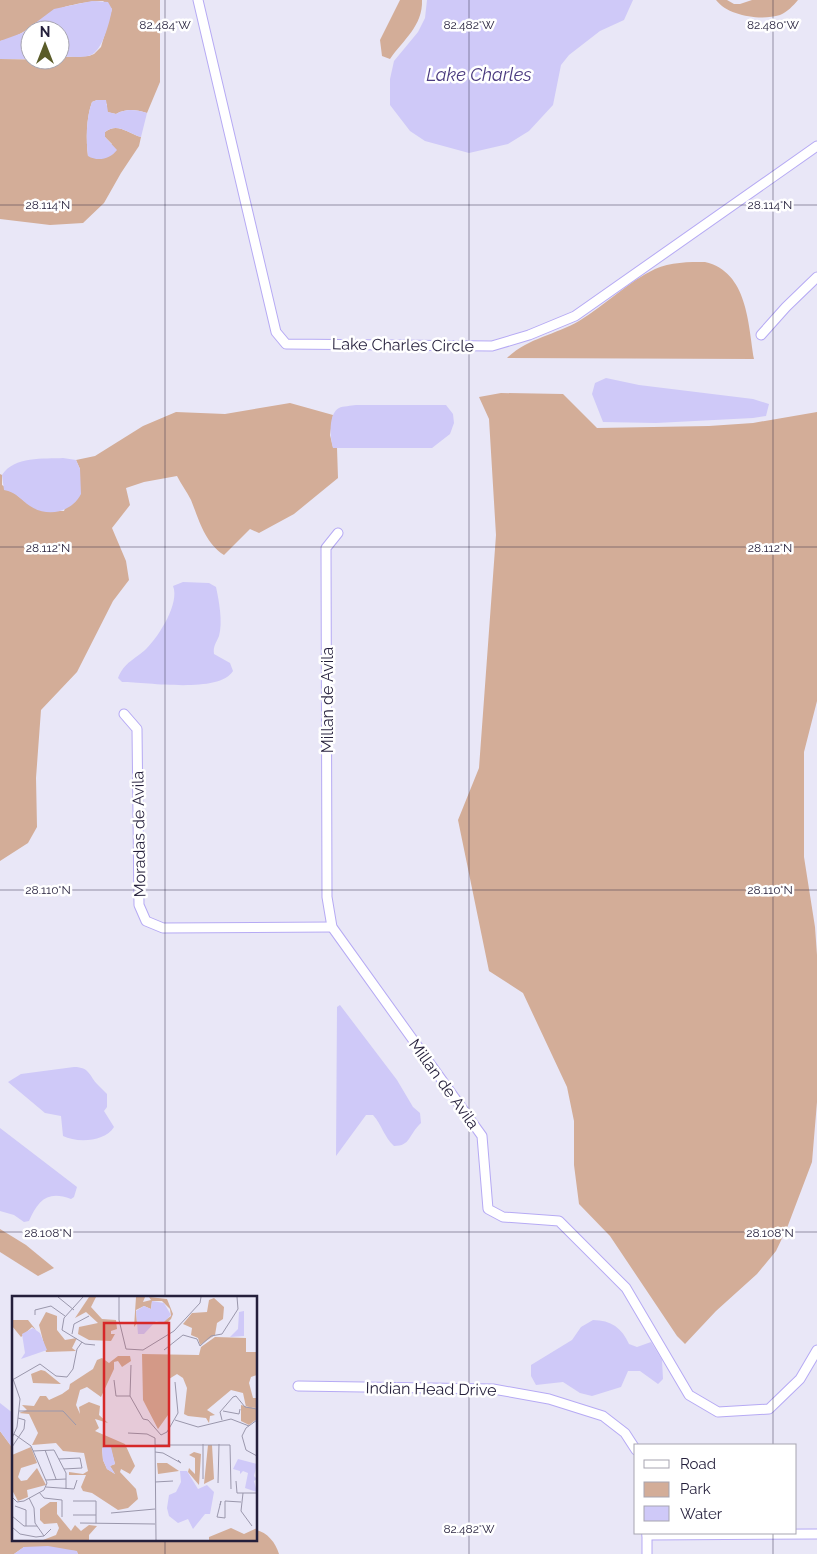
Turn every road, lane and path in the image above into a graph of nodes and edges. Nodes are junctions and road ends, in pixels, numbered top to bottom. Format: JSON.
{"nodes":[{"id":1,"x":198,"y":0,"type":"edge"},
{"id":2,"x":817,"y":146,"type":"edge"},
{"id":3,"x":817,"y":277,"type":"edge"},
{"id":4,"x":761,"y":335,"type":"dead end"},
{"id":5,"x":338,"y":533,"type":"dead end"},
{"id":6,"x":124,"y":714,"type":"dead end"},
{"id":7,"x":332,"y":927,"type":"junction"},
{"id":8,"x":817,"y":1350,"type":"edge"},
{"id":9,"x":298,"y":1386,"type":"dead end"},
{"id":10,"x":634,"y":1447,"type":"edge"},
{"id":11,"x":647,"y":1534,"type":"edge"},
{"id":12,"x":817,"y":1534,"type":"edge"},
{"id":13,"x":647,"y":1554,"type":"edge"}],
"edges":[{"from":1,"to":2,"type":"street","name":"Lake Charles Circle"},
{"from":3,"to":4,"type":"street"},
{"from":5,"to":7,"type":"street","name":"Millan de Avila"},
{"from":6,"to":7,"type":"street","name":"Moradas de Avila"},
{"from":7,"to":8,"type":"street","name":"Millan de Avila"},
{"from":9,"to":10,"type":"street","name":"Indian Head Drive"},
{"from":11,"to":12,"type":"street"},
{"from":11,"to":13,"type":"street"}]}
